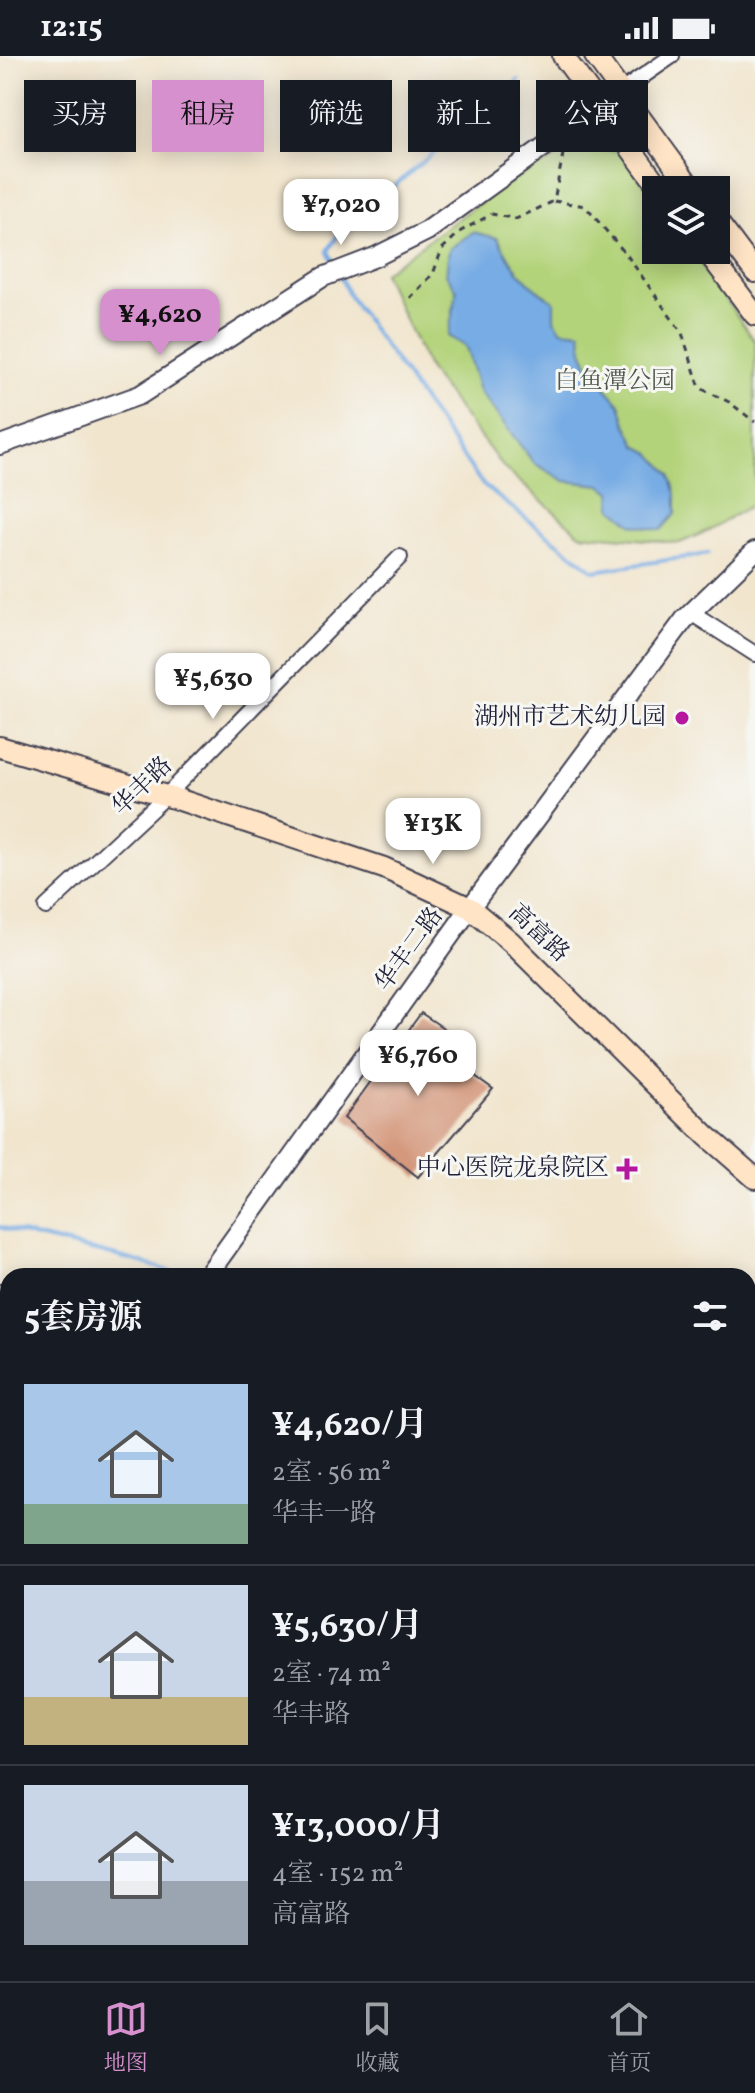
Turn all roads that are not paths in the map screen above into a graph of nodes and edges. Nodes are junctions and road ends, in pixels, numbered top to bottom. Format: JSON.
{"nodes":[{"id":1,"x":563,"y":56,"type":"edge"},
{"id":2,"x":595,"y":56,"type":"edge"},
{"id":3,"x":672,"y":56,"type":"edge"},
{"id":4,"x":580,"y":80,"type":"edge"},
{"id":5,"x":612,"y":80,"type":"edge"},
{"id":6,"x":637,"y":80,"type":"edge"},
{"id":7,"x":648,"y":130,"type":"edge"},
{"id":8,"x":537,"y":152,"type":"edge"},
{"id":9,"x":633,"y":152,"type":"edge"},
{"id":10,"x":651,"y":176,"type":"edge"},
{"id":11,"x":683,"y":176,"type":"edge"},
{"id":12,"x":730,"y":239,"type":"edge"},
{"id":13,"x":717,"y":264,"type":"edge"},
{"id":14,"x":755,"y":272,"type":"edge"},
{"id":15,"x":755,"y":315,"type":"edge"},
{"id":16,"x":0,"y":445,"type":"edge"},
{"id":17,"x":755,"y":551,"type":"edge"},
{"id":18,"x":400,"y":557,"type":"dead end"},
{"id":19,"x":691,"y":613,"type":"junction"},
{"id":20,"x":755,"y":654,"type":"edge"},
{"id":21,"x":0,"y":747,"type":"edge"},
{"id":22,"x":166,"y":796,"type":"junction"},
{"id":23,"x":46,"y":907,"type":"dead end"},
{"id":24,"x":470,"y":908,"type":"junction"},
{"id":25,"x":755,"y":1178,"type":"edge"},
{"id":26,"x":213,"y":1268,"type":"edge"}],
"edges":[{"from":1,"to":4,"type":"main road"},
{"from":2,"to":5,"type":"main road"},
{"from":3,"to":6,"type":"street"},
{"from":7,"to":11,"type":"main road"},
{"from":8,"to":16,"type":"street"},
{"from":9,"to":10,"type":"main road"},
{"from":12,"to":14,"type":"main road"},
{"from":13,"to":15,"type":"main road"},
{"from":17,"to":19,"type":"street","name":"华丰二路"},
{"from":18,"to":22,"type":"street","name":"华丰路"},
{"from":19,"to":20,"type":"street"},
{"from":19,"to":24,"type":"street","name":"华丰二路"},
{"from":21,"to":22,"type":"main road","name":"高富路"},
{"from":22,"to":23,"type":"street","name":"华丰路"},
{"from":22,"to":24,"type":"main road","name":"高富路"},
{"from":24,"to":25,"type":"main road","name":"高富路"},
{"from":24,"to":26,"type":"street","name":"华丰二路"}]}
